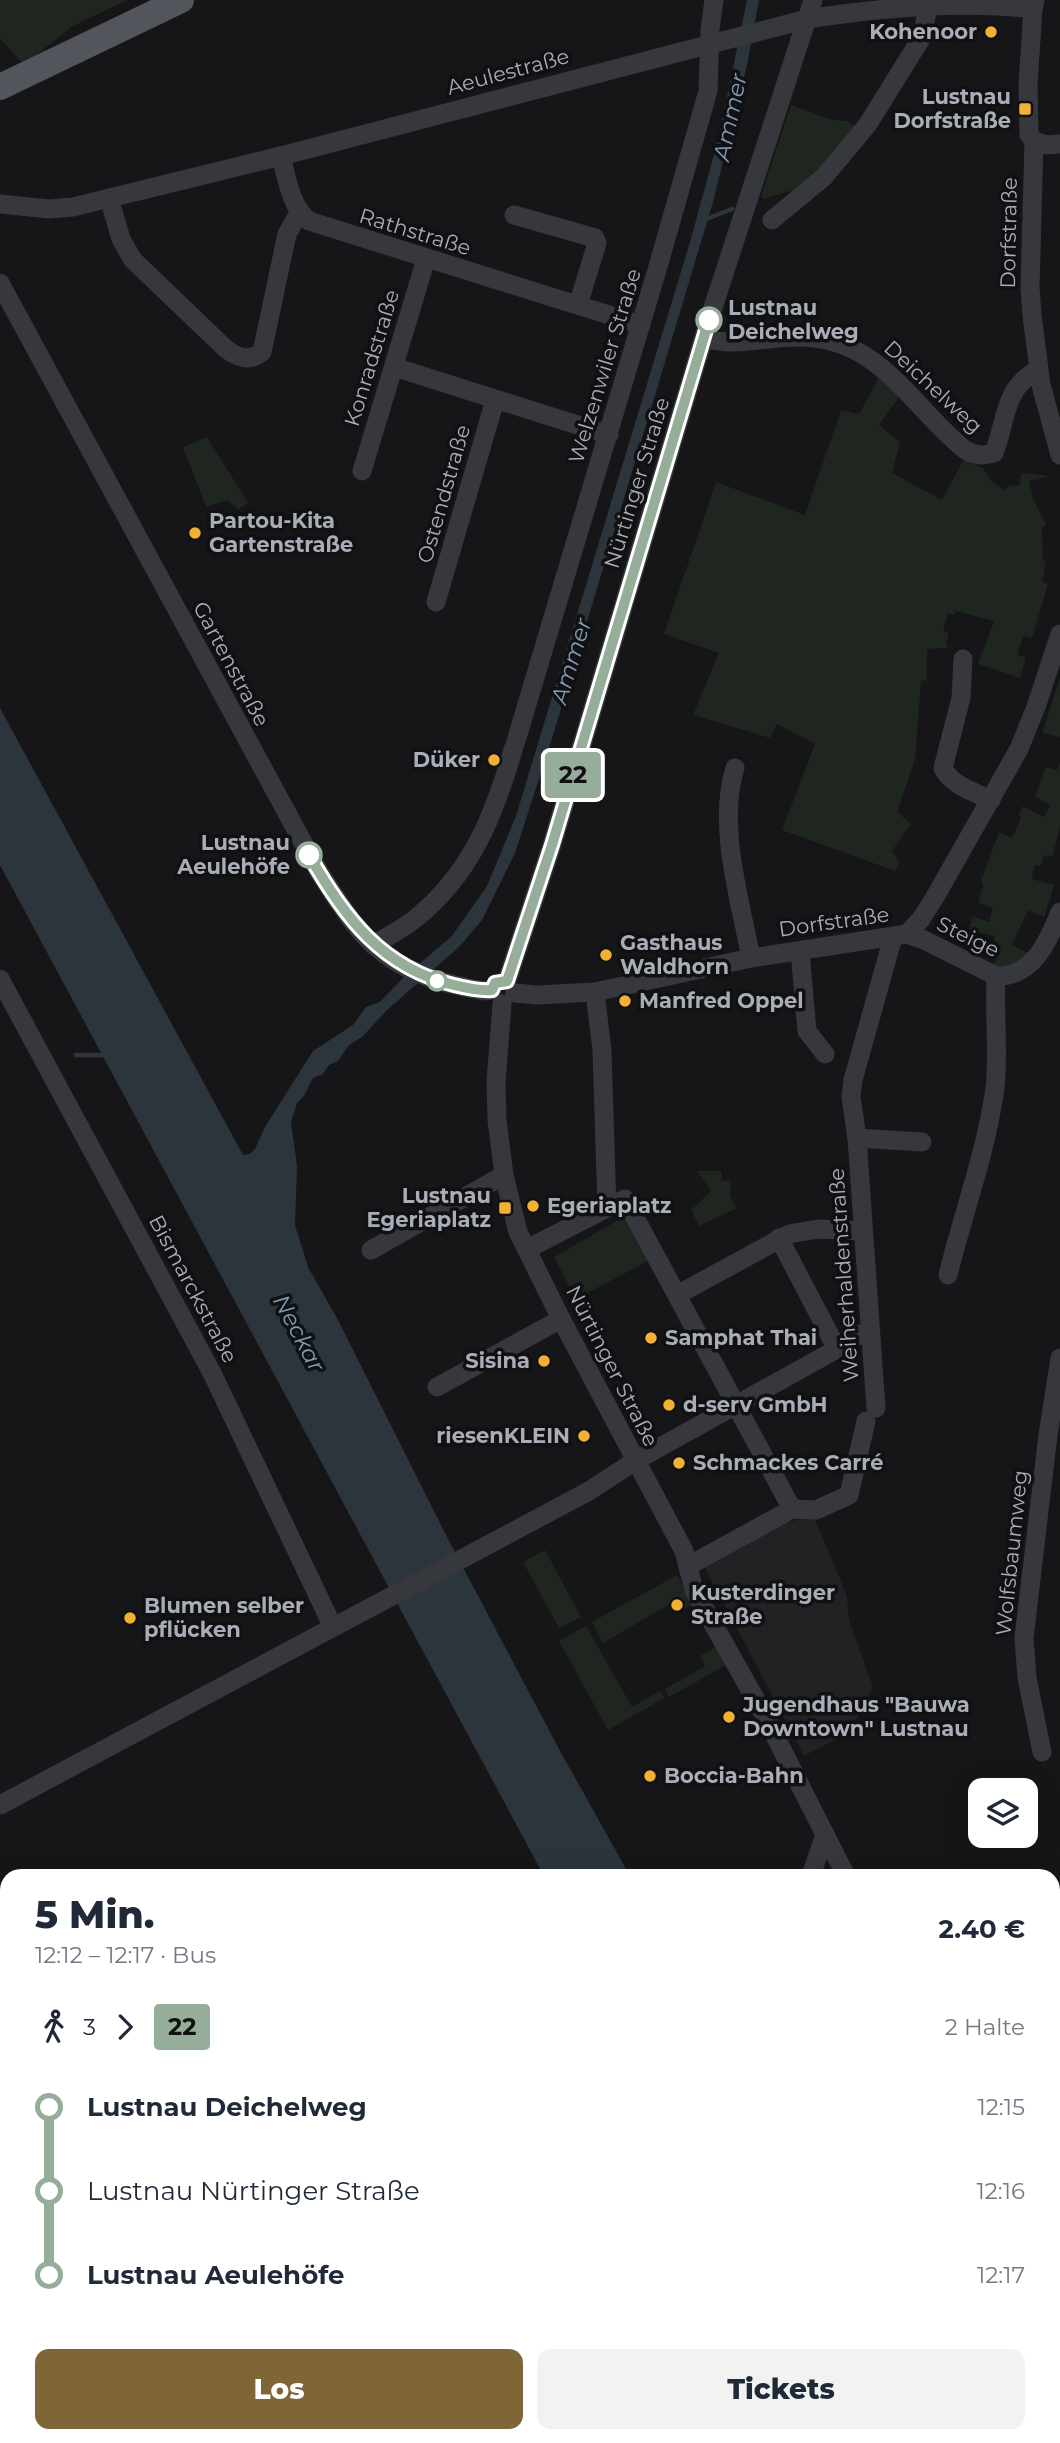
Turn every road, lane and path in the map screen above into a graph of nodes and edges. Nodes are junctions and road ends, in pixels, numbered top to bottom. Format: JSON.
{"nodes":[{"id":1,"x":181,"y":0,"type":"edge"},
{"id":2,"x":714,"y":0,"type":"edge"},
{"id":3,"x":813,"y":0,"type":"edge"},
{"id":4,"x":1034,"y":5,"type":"edge"},
{"id":5,"x":928,"y":7,"type":"junction"},
{"id":6,"x":807,"y":19,"type":"junction"},
{"id":7,"x":718,"y":42,"type":"junction"},
{"id":8,"x":0,"y":87,"type":"edge"},
{"id":9,"x":1034,"y":141,"type":"junction"},
{"id":10,"x":1060,"y":144,"type":"edge"},
{"id":11,"x":281,"y":156,"type":"junction"},
{"id":12,"x":108,"y":198,"type":"junction"},
{"id":13,"x":0,"y":204,"type":"edge"},
{"id":14,"x":299,"y":213,"type":"junction"},
{"id":15,"x":514,"y":215,"type":"dead end"},
{"id":16,"x":772,"y":220,"type":"dead end"},
{"id":17,"x":426,"y":259,"type":"junction"},
{"id":18,"x":0,"y":283,"type":"edge"},
{"id":19,"x":578,"y":306,"type":"junction"},
{"id":20,"x":641,"y":325,"type":"junction"},
{"id":21,"x":704,"y":338,"type":"junction"},
{"id":22,"x":394,"y":367,"type":"junction"},
{"id":23,"x":1038,"y":370,"type":"junction"},
{"id":24,"x":495,"y":400,"type":"junction"},
{"id":25,"x":608,"y":435,"type":"junction"},
{"id":26,"x":1060,"y":455,"type":"edge"},
{"id":27,"x":362,"y":471,"type":"dead end"},
{"id":28,"x":436,"y":602,"type":"dead end"},
{"id":29,"x":1060,"y":634,"type":"edge"},
{"id":30,"x":962,"y":659,"type":"dead end"},
{"id":31,"x":735,"y":768,"type":"dead end"},
{"id":32,"x":990,"y":800,"type":"junction"},
{"id":33,"x":1060,"y":912,"type":"edge"},
{"id":34,"x":900,"y":936,"type":"junction"},
{"id":35,"x":373,"y":945,"type":"junction"},
{"id":36,"x":800,"y":951,"type":"junction"},
{"id":37,"x":751,"y":958,"type":"junction"},
{"id":38,"x":996,"y":976,"type":"junction"},
{"id":39,"x":0,"y":979,"type":"edge"},
{"id":40,"x":504,"y":992,"type":"junction"},
{"id":41,"x":595,"y":992,"type":"junction"},
{"id":42,"x":825,"y":1054,"type":"dead end"},
{"id":43,"x":857,"y":1138,"type":"junction"},
{"id":44,"x":922,"y":1142,"type":"dead end"},
{"id":45,"x":503,"y":1175,"type":"junction"},
{"id":46,"x":607,"y":1198,"type":"junction"},
{"id":47,"x":863,"y":1231,"type":"junction"},
{"id":48,"x":779,"y":1238,"type":"junction"},
{"id":49,"x":527,"y":1249,"type":"junction"},
{"id":50,"x":371,"y":1250,"type":"dead end"},
{"id":51,"x":948,"y":1275,"type":"dead end"},
{"id":52,"x":677,"y":1295,"type":"junction"},
{"id":53,"x":561,"y":1319,"type":"junction"},
{"id":54,"x":860,"y":1334,"type":"dead end"},
{"id":55,"x":837,"y":1349,"type":"junction"},
{"id":56,"x":1060,"y":1358,"type":"edge"},
{"id":57,"x":438,"y":1387,"type":"dead end"},
{"id":58,"x":736,"y":1404,"type":"junction"},
{"id":59,"x":635,"y":1461,"type":"junction"},
{"id":60,"x":792,"y":1509,"type":"junction"},
{"id":61,"x":688,"y":1566,"type":"junction"},
{"id":62,"x":333,"y":1627,"type":"junction"},
{"id":63,"x":1042,"y":1752,"type":"dead end"},
{"id":64,"x":0,"y":1805,"type":"edge"},
{"id":65,"x":825,"y":1834,"type":"junction"},
{"id":66,"x":813,"y":1869,"type":"edge"},
{"id":67,"x":842,"y":1869,"type":"edge"}],
"edges":[{"from":1,"to":8,"type":"main road"},
{"from":2,"to":7,"type":"street","name":"Welzenwiler Straße"},
{"from":3,"to":6,"type":"street","name":"Nürtinger Straße"},
{"from":4,"to":5,"type":"street","name":"Aeulestraße"},
{"from":4,"to":9,"type":"street","name":"Dorfstraße"},
{"from":5,"to":6,"type":"street","name":"Aeulestraße"},
{"from":5,"to":16,"type":"street"},
{"from":6,"to":7,"type":"street","name":"Aeulestraße"},
{"from":6,"to":21,"type":"street","name":"Nürtinger Straße"},
{"from":7,"to":11,"type":"street","name":"Aeulestraße"},
{"from":7,"to":20,"type":"street","name":"Welzenwiler Straße"},
{"from":9,"to":10,"type":"street"},
{"from":9,"to":23,"type":"street","name":"Dorfstraße"},
{"from":11,"to":12,"type":"street","name":"Aeulestraße"},
{"from":11,"to":14,"type":"street"},
{"from":12,"to":13,"type":"street","name":"Aeulestraße"},
{"from":12,"to":14,"type":"street"},
{"from":14,"to":17,"type":"street","name":"Rathstraße"},
{"from":15,"to":19,"type":"street"},
{"from":17,"to":19,"type":"street","name":"Rathstraße"},
{"from":17,"to":22,"type":"street","name":"Konradstraße"},
{"from":18,"to":35,"type":"street","name":"Gartenstraße"},
{"from":19,"to":20,"type":"street","name":"Rathstraße"},
{"from":20,"to":25,"type":"street","name":"Welzenwiler Straße"},
{"from":21,"to":23,"type":"street","name":"Deichelweg"},
{"from":21,"to":40,"type":"street","name":"Nürtinger Straße"},
{"from":22,"to":24,"type":"street"},
{"from":22,"to":27,"type":"street","name":"Konradstraße"},
{"from":23,"to":26,"type":"street","name":"Dorfstraße"},
{"from":24,"to":25,"type":"street"},
{"from":24,"to":28,"type":"street","name":"Ostendstraße"},
{"from":25,"to":35,"type":"street","name":"Welzenwiler Straße"},
{"from":29,"to":32,"type":"street","name":"Dorfstraße"},
{"from":30,"to":32,"type":"street"},
{"from":31,"to":37,"type":"street"},
{"from":32,"to":34,"type":"street","name":"Dorfstraße"},
{"from":33,"to":38,"type":"street","name":"Steige"},
{"from":34,"to":36,"type":"street","name":"Dorfstraße"},
{"from":34,"to":38,"type":"street","name":"Steige"},
{"from":34,"to":43,"type":"street","name":"Weiherhaldenstraße"},
{"from":35,"to":40,"type":"street","name":"Gartenstraße"},
{"from":36,"to":37,"type":"street","name":"Dorfstraße"},
{"from":36,"to":42,"type":"street"},
{"from":37,"to":41,"type":"street","name":"Dorfstraße"},
{"from":38,"to":51,"type":"street"},
{"from":39,"to":62,"type":"street","name":"Bismarckstraße"},
{"from":40,"to":41,"type":"street","name":"Dorfstraße"},
{"from":40,"to":45,"type":"street","name":"Nürtinger Straße"},
{"from":41,"to":46,"type":"street"},
{"from":43,"to":44,"type":"street","name":"Weiherhaldenstraße"},
{"from":43,"to":47,"type":"street","name":"Weiherhaldenstraße"},
{"from":45,"to":49,"type":"street","name":"Nürtinger Straße"},
{"from":45,"to":50,"type":"street"},
{"from":46,"to":49,"type":"street"},
{"from":46,"to":52,"type":"street"},
{"from":47,"to":48,"type":"street"},
{"from":47,"to":60,"type":"street","name":"Weiherhaldenstraße"},
{"from":48,"to":52,"type":"street"},
{"from":48,"to":55,"type":"street"},
{"from":49,"to":53,"type":"street","name":"Nürtinger Straße"},
{"from":52,"to":58,"type":"street"},
{"from":53,"to":57,"type":"street"},
{"from":53,"to":59,"type":"street","name":"Nürtinger Straße"},
{"from":54,"to":55,"type":"street"},
{"from":55,"to":58,"type":"street"},
{"from":56,"to":63,"type":"street","name":"Wolfsbaumweg"},
{"from":58,"to":59,"type":"street"},
{"from":58,"to":60,"type":"street"},
{"from":59,"to":61,"type":"street","name":"Nürtinger Straße"},
{"from":59,"to":62,"type":"street"},
{"from":60,"to":61,"type":"street"},
{"from":61,"to":65,"type":"street","name":"Nürtinger Straße"},
{"from":62,"to":64,"type":"street"},
{"from":65,"to":66,"type":"street"},
{"from":65,"to":67,"type":"street","name":"Nürtinger Straße"}]}
